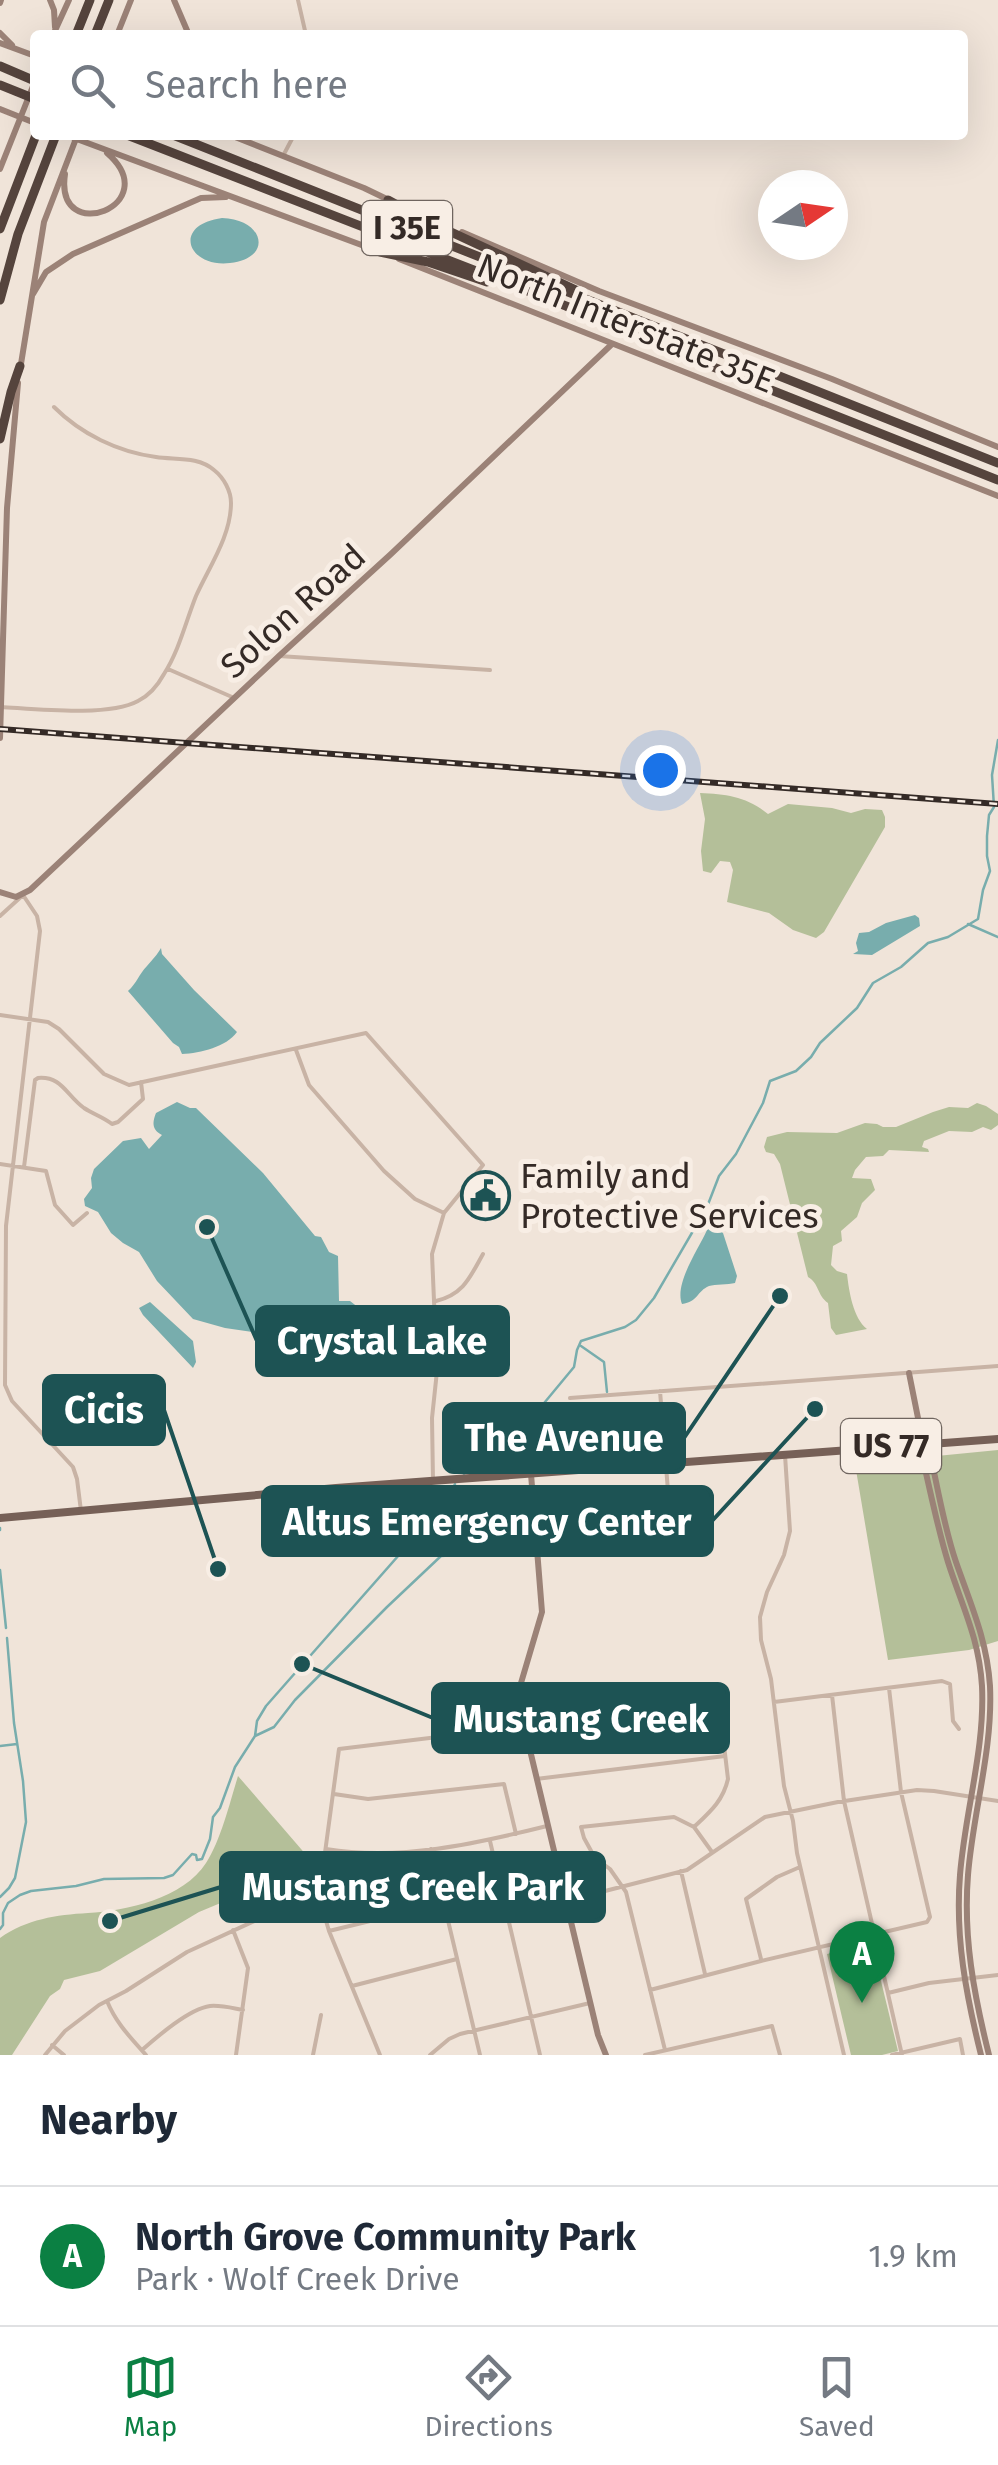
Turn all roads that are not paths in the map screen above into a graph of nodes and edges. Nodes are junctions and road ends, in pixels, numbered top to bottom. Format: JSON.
{"nodes":[{"id":1,"x":50,"y":0,"type":"edge"},
{"id":2,"x":69,"y":0,"type":"edge"},
{"id":3,"x":90,"y":0,"type":"edge"},
{"id":4,"x":109,"y":0,"type":"edge"},
{"id":5,"x":131,"y":0,"type":"edge"},
{"id":6,"x":174,"y":0,"type":"edge"},
{"id":7,"x":298,"y":0,"type":"edge"},
{"id":8,"x":54,"y":30,"type":"edge"},
{"id":9,"x":55,"y":30,"type":"edge"},
{"id":10,"x":78,"y":30,"type":"edge"},
{"id":11,"x":97,"y":30,"type":"edge"},
{"id":12,"x":119,"y":30,"type":"edge"},
{"id":13,"x":188,"y":30,"type":"edge"},
{"id":14,"x":305,"y":30,"type":"edge"},
{"id":15,"x":0,"y":33,"type":"edge"},
{"id":16,"x":0,"y":43,"type":"edge"},
{"id":17,"x":20,"y":50,"type":"junction"},
{"id":18,"x":30,"y":54,"type":"edge"},
{"id":19,"x":0,"y":66,"type":"edge"},
{"id":20,"x":30,"y":79,"type":"edge"},
{"id":21,"x":4,"y":86,"type":"edge"},
{"id":22,"x":30,"y":93,"type":"edge"},
{"id":23,"x":30,"y":97,"type":"edge"},
{"id":24,"x":0,"y":109,"type":"edge"},
{"id":25,"x":30,"y":121,"type":"edge"},
{"id":26,"x":34,"y":140,"type":"edge"},
{"id":27,"x":54,"y":140,"type":"edge"},
{"id":28,"x":76,"y":140,"type":"edge"},
{"id":29,"x":79,"y":140,"type":"edge"},
{"id":30,"x":140,"y":140,"type":"edge"},
{"id":31,"x":185,"y":140,"type":"edge"},
{"id":32,"x":242,"y":140,"type":"edge"},
{"id":33,"x":247,"y":140,"type":"edge"},
{"id":34,"x":291,"y":140,"type":"edge"},
{"id":35,"x":252,"y":144,"type":"junction"},
{"id":36,"x":102,"y":149,"type":"junction"},
{"id":37,"x":283,"y":156,"type":"junction"},
{"id":38,"x":2,"y":159,"type":"edge"},
{"id":39,"x":66,"y":164,"type":"junction"},
{"id":40,"x":0,"y":169,"type":"edge"},
{"id":41,"x":237,"y":198,"type":"junction"},
{"id":42,"x":388,"y":200,"type":"junction"},
{"id":43,"x":0,"y":230,"type":"edge"},
{"id":44,"x":380,"y":252,"type":"junction"},
{"id":45,"x":30,"y":299,"type":"junction"},
{"id":46,"x":0,"y":300,"type":"edge"},
{"id":47,"x":566,"y":306,"type":"junction"},
{"id":48,"x":642,"y":322,"type":"junction"},
{"id":49,"x":611,"y":345,"type":"junction"},
{"id":50,"x":20,"y":366,"type":"junction"},
{"id":51,"x":54,"y":407,"type":"dead end"},
{"id":52,"x":0,"y":438,"type":"edge"},
{"id":53,"x":998,"y":447,"type":"edge"},
{"id":54,"x":998,"y":463,"type":"edge"},
{"id":55,"x":998,"y":480,"type":"edge"},
{"id":56,"x":998,"y":496,"type":"edge"},
{"id":57,"x":279,"y":656,"type":"junction"},
{"id":58,"x":168,"y":669,"type":"junction"},
{"id":59,"x":490,"y":670,"type":"dead end"},
{"id":60,"x":234,"y":698,"type":"junction"},
{"id":61,"x":1,"y":708,"type":"edge"},
{"id":62,"x":0,"y":738,"type":"edge"},
{"id":63,"x":0,"y":892,"type":"edge"},
{"id":64,"x":22,"y":895,"type":"junction"},
{"id":65,"x":0,"y":916,"type":"edge"},
{"id":66,"x":0,"y":1015,"type":"edge"},
{"id":67,"x":29,"y":1019,"type":"junction"},
{"id":68,"x":296,"y":1048,"type":"junction"},
{"id":69,"x":140,"y":1082,"type":"junction"},
{"id":70,"x":0,"y":1164,"type":"edge"},
{"id":71,"x":12,"y":1166,"type":"junction"},
{"id":72,"x":24,"y":1167,"type":"junction"},
{"id":73,"x":87,"y":1212,"type":"dead end"},
{"id":74,"x":444,"y":1214,"type":"junction"},
{"id":75,"x":483,"y":1254,"type":"dead end"},
{"id":76,"x":434,"y":1302,"type":"junction"},
{"id":77,"x":998,"y":1366,"type":"edge"},
{"id":78,"x":908,"y":1373,"type":"junction"},
{"id":79,"x":660,"y":1390,"type":"junction"},
{"id":80,"x":570,"y":1398,"type":"dead end"},
{"id":81,"x":998,"y":1438,"type":"edge"},
{"id":82,"x":923,"y":1443,"type":"junction"},
{"id":83,"x":785,"y":1455,"type":"junction"},
{"id":84,"x":666,"y":1463,"type":"junction"},
{"id":85,"x":532,"y":1474,"type":"junction"},
{"id":86,"x":436,"y":1481,"type":"junction"},
{"id":87,"x":81,"y":1512,"type":"junction"},
{"id":88,"x":0,"y":1518,"type":"edge"},
{"id":89,"x":672,"y":1541,"type":"dead end"},
{"id":90,"x":889,"y":1688,"type":"junction"},
{"id":91,"x":832,"y":1694,"type":"junction"},
{"id":92,"x":774,"y":1702,"type":"junction"},
{"id":93,"x":524,"y":1726,"type":"junction"},
{"id":94,"x":959,"y":1729,"type":"dead end"},
{"id":95,"x":725,"y":1756,"type":"junction"},
{"id":96,"x":536,"y":1779,"type":"junction"},
{"id":97,"x":901,"y":1792,"type":"junction"},
{"id":98,"x":334,"y":1794,"type":"junction"},
{"id":99,"x":975,"y":1797,"type":"junction"},
{"id":100,"x":844,"y":1801,"type":"junction"},
{"id":101,"x":998,"y":1801,"type":"edge"},
{"id":102,"x":790,"y":1811,"type":"junction"},
{"id":103,"x":547,"y":1826,"type":"junction"},
{"id":104,"x":694,"y":1827,"type":"junction"},
{"id":105,"x":516,"y":1834,"type":"junction"},
{"id":106,"x":490,"y":1841,"type":"junction"},
{"id":107,"x":326,"y":1848,"type":"junction"},
{"id":108,"x":432,"y":1849,"type":"junction"},
{"id":109,"x":712,"y":1852,"type":"junction"},
{"id":110,"x":800,"y":1867,"type":"junction"},
{"id":111,"x":681,"y":1872,"type":"junction"},
{"id":112,"x":624,"y":1886,"type":"junction"},
{"id":113,"x":319,"y":1898,"type":"junction"},
{"id":114,"x":566,"y":1900,"type":"junction"},
{"id":115,"x":444,"y":1903,"type":"junction"},
{"id":116,"x":233,"y":1930,"type":"junction"},
{"id":117,"x":329,"y":1931,"type":"junction"},
{"id":118,"x":874,"y":1934,"type":"junction"},
{"id":119,"x":818,"y":1948,"type":"junction"},
{"id":120,"x":457,"y":1959,"type":"junction"},
{"id":121,"x":761,"y":1961,"type":"junction"},
{"id":122,"x":705,"y":1975,"type":"junction"},
{"id":123,"x":998,"y":1975,"type":"edge"},
{"id":124,"x":968,"y":1977,"type":"junction"},
{"id":125,"x":352,"y":1986,"type":"junction"},
{"id":126,"x":650,"y":1990,"type":"junction"},
{"id":127,"x":888,"y":1992,"type":"junction"},
{"id":128,"x":107,"y":2001,"type":"junction"},
{"id":129,"x":590,"y":2003,"type":"junction"},
{"id":130,"x":243,"y":2010,"type":"junction"},
{"id":131,"x":321,"y":2015,"type":"dead end"},
{"id":132,"x":532,"y":2017,"type":"junction"},
{"id":133,"x":474,"y":2030,"type":"junction"},
{"id":134,"x":52,"y":2045,"type":"junction"},
{"id":135,"x":664,"y":2050,"type":"junction"},
{"id":136,"x":144,"y":2053,"type":"edge"},
{"id":137,"x":902,"y":2054,"type":"edge"},
{"id":138,"x":45,"y":2055,"type":"edge"},
{"id":139,"x":64,"y":2055,"type":"edge"},
{"id":140,"x":236,"y":2055,"type":"edge"},
{"id":141,"x":313,"y":2055,"type":"edge"},
{"id":142,"x":380,"y":2055,"type":"edge"},
{"id":143,"x":430,"y":2055,"type":"edge"},
{"id":144,"x":480,"y":2055,"type":"edge"},
{"id":145,"x":540,"y":2055,"type":"edge"},
{"id":146,"x":609,"y":2055,"type":"edge"},
{"id":147,"x":646,"y":2055,"type":"edge"},
{"id":148,"x":780,"y":2055,"type":"edge"},
{"id":149,"x":844,"y":2055,"type":"edge"},
{"id":150,"x":892,"y":2055,"type":"edge"},
{"id":151,"x":964,"y":2055,"type":"edge"},
{"id":152,"x":982,"y":2055,"type":"edge"},
{"id":153,"x":989,"y":2055,"type":"edge"}],
"edges":[{"from":1,"to":8,"type":"street"},
{"from":2,"to":9,"type":"street"},
{"from":3,"to":10,"type":"highway"},
{"from":4,"to":11,"type":"highway"},
{"from":5,"to":12,"type":"street"},
{"from":6,"to":13,"type":"street"},
{"from":7,"to":14,"type":"street"},
{"from":15,"to":17,"type":"street"},
{"from":16,"to":17,"type":"street"},
{"from":17,"to":18,"type":"street"},
{"from":19,"to":20,"type":"highway"},
{"from":21,"to":23,"type":"highway"},
{"from":22,"to":38,"type":"street"},
{"from":24,"to":25,"type":"street"},
{"from":26,"to":43,"type":"highway"},
{"from":27,"to":46,"type":"highway"},
{"from":28,"to":39,"type":"street"},
{"from":29,"to":36,"type":"street","name":"North Interstate 35E"},
{"from":30,"to":47,"type":"highway","number":"I 35E"},
{"from":31,"to":48,"type":"highway","number":"I 35E"},
{"from":32,"to":35,"type":"street","name":"North Interstate 35E"},
{"from":33,"to":35,"type":"street"},
{"from":34,"to":37,"type":"street"},
{"from":35,"to":37,"type":"street","name":"North Interstate 35E"},
{"from":36,"to":39,"type":"street"},
{"from":36,"to":41,"type":"street","name":"North Interstate 35E"},
{"from":37,"to":42,"type":"street","name":"North Interstate 35E"},
{"from":38,"to":40,"type":"street"},
{"from":39,"to":45,"type":"street"},
{"from":41,"to":44,"type":"street","name":"North Interstate 35E"},
{"from":41,"to":45,"type":"street"},
{"from":42,"to":48,"type":"highway"},
{"from":42,"to":53,"type":"street","name":"North Interstate 35E"},
{"from":44,"to":47,"type":"highway"},
{"from":44,"to":49,"type":"street","name":"North Interstate 35E"},
{"from":45,"to":50,"type":"street"},
{"from":47,"to":55,"type":"highway","number":"I 35E"},
{"from":48,"to":54,"type":"highway","number":"I 35E"},
{"from":49,"to":56,"type":"street","name":"North Interstate 35E"},
{"from":49,"to":57,"type":"street","name":"Solon Road"},
{"from":50,"to":52,"type":"highway"},
{"from":50,"to":61,"type":"street"},
{"from":51,"to":58,"type":"street"},
{"from":57,"to":59,"type":"street"},
{"from":57,"to":60,"type":"street","name":"Solon Road"},
{"from":58,"to":60,"type":"street"},
{"from":58,"to":61,"type":"street"},
{"from":60,"to":64,"type":"street","name":"Solon Road"},
{"from":61,"to":62,"type":"street"},
{"from":63,"to":64,"type":"street"},
{"from":64,"to":65,"type":"street"},
{"from":64,"to":67,"type":"street"},
{"from":66,"to":67,"type":"street"},
{"from":67,"to":69,"type":"street"},
{"from":67,"to":71,"type":"street"},
{"from":68,"to":69,"type":"street"},
{"from":68,"to":74,"type":"street"},
{"from":68,"to":74,"type":"street"},
{"from":69,"to":72,"type":"street"},
{"from":70,"to":71,"type":"street"},
{"from":71,"to":72,"type":"street"},
{"from":71,"to":87,"type":"street"},
{"from":72,"to":73,"type":"street"},
{"from":74,"to":76,"type":"street"},
{"from":75,"to":76,"type":"street"},
{"from":76,"to":86,"type":"street"},
{"from":77,"to":78,"type":"street"},
{"from":78,"to":79,"type":"street"},
{"from":78,"to":82,"type":"street"},
{"from":79,"to":80,"type":"street"},
{"from":79,"to":84,"type":"street"},
{"from":81,"to":82,"type":"main road","number":"US 77"},
{"from":82,"to":83,"type":"main road","number":"US 77"},
{"from":82,"to":99,"type":"street"},
{"from":83,"to":84,"type":"main road","number":"US 77"},
{"from":83,"to":92,"type":"street"},
{"from":84,"to":85,"type":"main road","number":"US 77"},
{"from":84,"to":89,"type":"street"},
{"from":85,"to":86,"type":"main road","number":"US 77"},
{"from":85,"to":93,"type":"street"},
{"from":86,"to":87,"type":"main road","number":"US 77"},
{"from":87,"to":88,"type":"main road","number":"US 77"},
{"from":90,"to":91,"type":"street"},
{"from":90,"to":94,"type":"street"},
{"from":90,"to":97,"type":"street"},
{"from":91,"to":92,"type":"street"},
{"from":91,"to":100,"type":"street"},
{"from":92,"to":102,"type":"street"},
{"from":93,"to":95,"type":"street"},
{"from":93,"to":96,"type":"street"},
{"from":93,"to":98,"type":"street"},
{"from":95,"to":96,"type":"street"},
{"from":95,"to":104,"type":"street"},
{"from":96,"to":103,"type":"street"},
{"from":97,"to":99,"type":"street"},
{"from":97,"to":100,"type":"street"},
{"from":97,"to":118,"type":"street"},
{"from":98,"to":105,"type":"street"},
{"from":98,"to":107,"type":"street"},
{"from":99,"to":101,"type":"street"},
{"from":99,"to":124,"type":"street"},
{"from":100,"to":102,"type":"street"},
{"from":100,"to":118,"type":"street"},
{"from":102,"to":109,"type":"street"},
{"from":102,"to":110,"type":"street"},
{"from":103,"to":105,"type":"street"},
{"from":103,"to":114,"type":"street"},
{"from":104,"to":109,"type":"street"},
{"from":104,"to":112,"type":"street"},
{"from":105,"to":106,"type":"street"},
{"from":106,"to":108,"type":"street"},
{"from":106,"to":132,"type":"street"},
{"from":107,"to":108,"type":"street"},
{"from":107,"to":113,"type":"street"},
{"from":108,"to":115,"type":"street"},
{"from":109,"to":111,"type":"street"},
{"from":110,"to":119,"type":"street"},
{"from":110,"to":121,"type":"street"},
{"from":111,"to":112,"type":"street"},
{"from":111,"to":122,"type":"street"},
{"from":112,"to":114,"type":"street"},
{"from":112,"to":126,"type":"street"},
{"from":113,"to":116,"type":"street"},
{"from":113,"to":117,"type":"street"},
{"from":114,"to":129,"type":"street"},
{"from":115,"to":117,"type":"street"},
{"from":115,"to":120,"type":"street"},
{"from":116,"to":128,"type":"street"},
{"from":116,"to":130,"type":"street"},
{"from":117,"to":125,"type":"street"},
{"from":118,"to":119,"type":"street"},
{"from":118,"to":127,"type":"street"},
{"from":119,"to":121,"type":"street"},
{"from":119,"to":149,"type":"street"},
{"from":120,"to":125,"type":"street"},
{"from":120,"to":133,"type":"street"},
{"from":121,"to":122,"type":"street"},
{"from":122,"to":126,"type":"street"},
{"from":123,"to":124,"type":"street"},
{"from":124,"to":127,"type":"street"},
{"from":124,"to":152,"type":"street"},
{"from":124,"to":153,"type":"street"},
{"from":125,"to":142,"type":"street"},
{"from":126,"to":135,"type":"street"},
{"from":127,"to":137,"type":"street"},
{"from":128,"to":134,"type":"street"},
{"from":128,"to":136,"type":"street"},
{"from":129,"to":132,"type":"street"},
{"from":129,"to":146,"type":"street"},
{"from":130,"to":136,"type":"street"},
{"from":130,"to":140,"type":"street"},
{"from":131,"to":141,"type":"street"},
{"from":132,"to":133,"type":"street"},
{"from":132,"to":145,"type":"street"},
{"from":133,"to":143,"type":"street"},
{"from":133,"to":144,"type":"street"},
{"from":134,"to":138,"type":"street"},
{"from":134,"to":139,"type":"street"},
{"from":135,"to":147,"type":"street"},
{"from":135,"to":148,"type":"street"},
{"from":137,"to":150,"type":"street"},
{"from":137,"to":151,"type":"street"}]}
